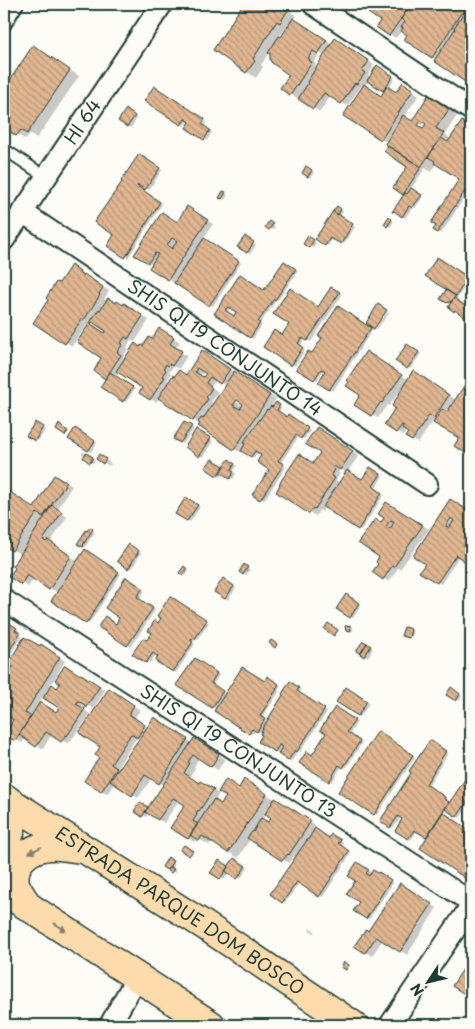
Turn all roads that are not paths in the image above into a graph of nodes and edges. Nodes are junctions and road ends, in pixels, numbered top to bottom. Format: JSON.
{"nodes":[{"id":1,"x":18,"y":4,"type":"edge"},
{"id":2,"x":162,"y":4,"type":"edge"},
{"id":3,"x":313,"y":4,"type":"edge"},
{"id":4,"x":4,"y":27,"type":"edge"},
{"id":5,"x":471,"y":110,"type":"edge"},
{"id":6,"x":4,"y":149,"type":"edge"},
{"id":7,"x":46,"y":177,"type":"junction"},
{"id":8,"x":22,"y":212,"type":"junction"},
{"id":9,"x":4,"y":240,"type":"edge"},
{"id":10,"x":427,"y":484,"type":"dead end"},
{"id":11,"x":4,"y":600,"type":"edge"},
{"id":12,"x":4,"y":798,"type":"edge"},
{"id":13,"x":4,"y":843,"type":"edge"},
{"id":14,"x":83,"y":849,"type":"junction"},
{"id":15,"x":4,"y":892,"type":"edge"},
{"id":16,"x":471,"y":902,"type":"edge"},
{"id":17,"x":471,"y":906,"type":"edge"},
{"id":18,"x":28,"y":907,"type":"junction"},
{"id":19,"x":137,"y":977,"type":"junction"},
{"id":20,"x":110,"y":1025,"type":"edge"},
{"id":21,"x":212,"y":1025,"type":"edge"},
{"id":22,"x":354,"y":1025,"type":"edge"},
{"id":23,"x":390,"y":1025,"type":"edge"}],
"edges":[{"from":1,"to":4,"type":"lane"},
{"from":2,"to":7,"type":"street","name":"HI 64"},
{"from":3,"to":5,"type":"street"},
{"from":6,"to":7,"type":"lane"},
{"from":7,"to":8,"type":"street","name":"HI 64"},
{"from":8,"to":9,"type":"street","name":"HI 64"},
{"from":8,"to":10,"type":"street","name":"SHIS QI 19 CONJUNTO 14"},
{"from":11,"to":16,"type":"street","name":"SHIS QI 19 CONJUNTO 13"},
{"from":12,"to":13,"type":"main road"},
{"from":12,"to":14,"type":"main road","name":"ESTRADA PARQUE DOM BOSCO"},
{"from":14,"to":18,"type":"main road","one_way":true},
{"from":14,"to":22,"type":"main road","name":"ESTRADA PARQUE DOM BOSCO"},
{"from":15,"to":18,"type":"main road"},
{"from":17,"to":23,"type":"street"},
{"from":18,"to":19,"type":"main road","one_way":true},
{"from":19,"to":20,"type":"street"},
{"from":19,"to":21,"type":"main road"}]}
